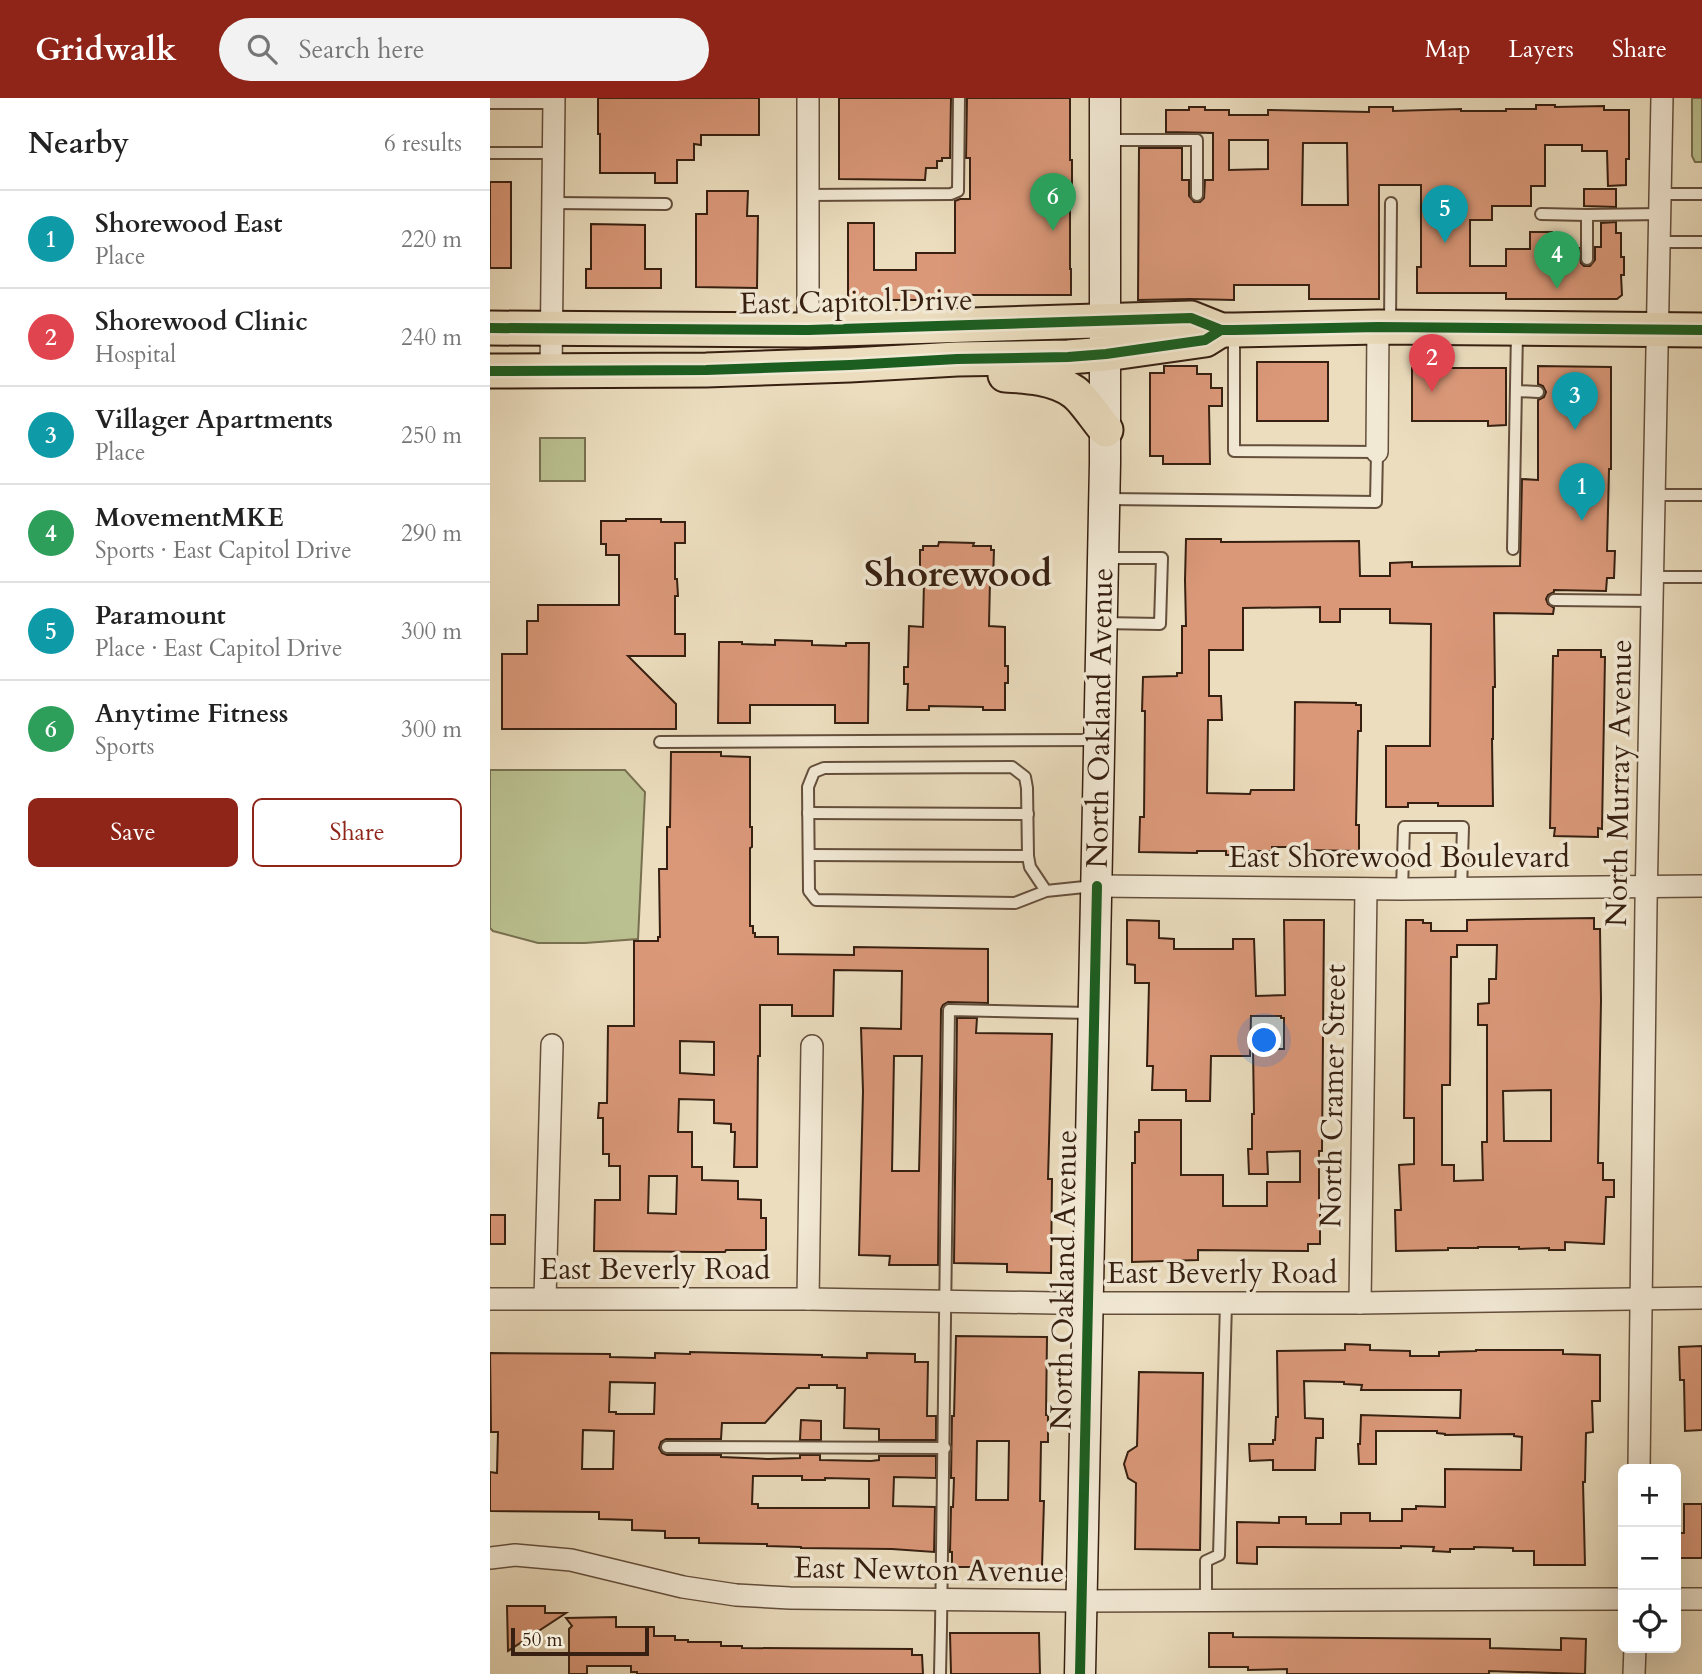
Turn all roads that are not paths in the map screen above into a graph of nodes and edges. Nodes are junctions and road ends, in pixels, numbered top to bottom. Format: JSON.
{"nodes":[{"id":1,"x":808,"y":98,"type":"edge"},
{"id":2,"x":959,"y":98,"type":"edge"},
{"id":3,"x":1105,"y":98,"type":"edge"},
{"id":4,"x":1662,"y":98,"type":"edge"},
{"id":5,"x":554,"y":101,"type":"edge"},
{"id":6,"x":490,"y":103,"type":"edge"},
{"id":7,"x":1104,"y":140,"type":"junction"},
{"id":8,"x":490,"y":153,"type":"edge"},
{"id":9,"x":554,"y":153,"type":"junction"},
{"id":10,"x":1702,"y":194,"type":"edge"},
{"id":11,"x":808,"y":195,"type":"junction"},
{"id":12,"x":1198,"y":195,"type":"dead end"},
{"id":13,"x":553,"y":203,"type":"junction"},
{"id":14,"x":1391,"y":203,"type":"dead end"},
{"id":15,"x":666,"y":204,"type":"dead end"},
{"id":16,"x":1661,"y":204,"type":"junction"},
{"id":17,"x":1541,"y":215,"type":"dead end"},
{"id":18,"x":1587,"y":215,"type":"junction"},
{"id":19,"x":1660,"y":242,"type":"junction"},
{"id":20,"x":1702,"y":242,"type":"edge"},
{"id":21,"x":1587,"y":259,"type":"dead end"},
{"id":22,"x":1106,"y":321,"type":"junction"},
{"id":23,"x":1384,"y":327,"type":"junction"},
{"id":24,"x":490,"y":328,"type":"edge"},
{"id":25,"x":552,"y":328,"type":"junction"},
{"id":26,"x":1517,"y":329,"type":"junction"},
{"id":27,"x":808,"y":330,"type":"junction"},
{"id":28,"x":1228,"y":330,"type":"junction"},
{"id":29,"x":1659,"y":330,"type":"junction"},
{"id":30,"x":1702,"y":330,"type":"edge"},
{"id":31,"x":1105,"y":354,"type":"junction"},
{"id":32,"x":850,"y":365,"type":"junction"},
{"id":33,"x":638,"y":371,"type":"junction"},
{"id":34,"x":490,"y":372,"type":"edge"},
{"id":35,"x":551,"y":372,"type":"junction"},
{"id":36,"x":1538,"y":391,"type":"dead end"},
{"id":37,"x":1513,"y":393,"type":"junction"},
{"id":38,"x":1105,"y":430,"type":"junction"},
{"id":39,"x":1377,"y":452,"type":"junction"},
{"id":40,"x":1655,"y":495,"type":"junction"},
{"id":41,"x":1702,"y":495,"type":"edge"},
{"id":42,"x":1104,"y":499,"type":"junction"},
{"id":43,"x":1513,"y":549,"type":"dead end"},
{"id":44,"x":1103,"y":558,"type":"junction"},
{"id":45,"x":1653,"y":577,"type":"junction"},
{"id":46,"x":1702,"y":577,"type":"edge"},
{"id":47,"x":1554,"y":600,"type":"dead end"},
{"id":48,"x":1653,"y":601,"type":"junction"},
{"id":49,"x":1102,"y":624,"type":"junction"},
{"id":50,"x":1100,"y":740,"type":"junction"},
{"id":51,"x":660,"y":742,"type":"dead end"},
{"id":52,"x":808,"y":813,"type":"junction"},
{"id":53,"x":1028,"y":814,"type":"junction"},
{"id":54,"x":809,"y":855,"type":"junction"},
{"id":55,"x":1028,"y":856,"type":"junction"},
{"id":56,"x":1097,"y":886,"type":"junction"},
{"id":57,"x":1647,"y":886,"type":"junction"},
{"id":58,"x":1702,"y":886,"type":"edge"},
{"id":59,"x":1461,"y":888,"type":"junction"},
{"id":60,"x":1366,"y":889,"type":"junction"},
{"id":61,"x":1402,"y":890,"type":"junction"},
{"id":62,"x":1046,"y":891,"type":"junction"},
{"id":63,"x":1094,"y":1013,"type":"junction"},
{"id":64,"x":552,"y":1045,"type":"dead end"},
{"id":65,"x":812,"y":1046,"type":"dead end"},
{"id":66,"x":490,"y":1298,"type":"edge"},
{"id":67,"x":545,"y":1298,"type":"junction"},
{"id":68,"x":1702,"y":1298,"type":"edge"},
{"id":69,"x":808,"y":1299,"type":"junction"},
{"id":70,"x":1642,"y":1299,"type":"junction"},
{"id":71,"x":945,"y":1301,"type":"junction"},
{"id":72,"x":1088,"y":1303,"type":"junction"},
{"id":73,"x":1226,"y":1303,"type":"junction"},
{"id":74,"x":1360,"y":1303,"type":"junction"},
{"id":75,"x":667,"y":1447,"type":"dead end"},
{"id":76,"x":944,"y":1448,"type":"junction"},
{"id":77,"x":1639,"y":1464,"type":"edge"},
{"id":78,"x":490,"y":1558,"type":"edge"},
{"id":79,"x":942,"y":1599,"type":"junction"},
{"id":80,"x":1618,"y":1599,"type":"edge"},
{"id":81,"x":1681,"y":1599,"type":"edge"},
{"id":82,"x":1702,"y":1599,"type":"edge"},
{"id":83,"x":1082,"y":1601,"type":"junction"},
{"id":84,"x":1206,"y":1601,"type":"junction"},
{"id":85,"x":1635,"y":1653,"type":"edge"},
{"id":86,"x":940,"y":1674,"type":"edge"},
{"id":87,"x":1080,"y":1674,"type":"edge"},
{"id":88,"x":1634,"y":1674,"type":"edge"}],
"edges":[{"from":1,"to":11,"type":"street"},
{"from":2,"to":11,"type":"lane"},
{"from":3,"to":7,"type":"main road","name":"North Oakland Avenue"},
{"from":4,"to":16,"type":"street","name":"North Murray Avenue"},
{"from":5,"to":6,"type":"lane"},
{"from":5,"to":9,"type":"street"},
{"from":7,"to":12,"type":"lane"},
{"from":7,"to":22,"type":"main road","name":"North Oakland Avenue"},
{"from":8,"to":9,"type":"lane"},
{"from":9,"to":13,"type":"street"},
{"from":10,"to":16,"type":"lane"},
{"from":11,"to":27,"type":"street"},
{"from":13,"to":15,"type":"lane"},
{"from":13,"to":25,"type":"street"},
{"from":14,"to":23,"type":"lane"},
{"from":16,"to":18,"type":"lane"},
{"from":16,"to":19,"type":"street","name":"North Murray Avenue"},
{"from":17,"to":18,"type":"lane"},
{"from":18,"to":21,"type":"lane"},
{"from":19,"to":20,"type":"lane"},
{"from":19,"to":29,"type":"street","name":"North Murray Avenue"},
{"from":22,"to":27,"type":"main road","name":"East Capitol Drive"},
{"from":22,"to":28,"type":"main road","name":"East Capitol Drive"},
{"from":22,"to":31,"type":"main road","name":"North Oakland Avenue"},
{"from":23,"to":26,"type":"main road","name":"East Capitol Drive"},
{"from":23,"to":28,"type":"main road","name":"East Capitol Drive"},
{"from":23,"to":39,"type":"street"},
{"from":24,"to":25,"type":"main road","name":"East Capitol Drive"},
{"from":25,"to":27,"type":"main road","name":"East Capitol Drive"},
{"from":25,"to":35,"type":"street"},
{"from":26,"to":29,"type":"main road","name":"East Capitol Drive"},
{"from":26,"to":37,"type":"lane"},
{"from":27,"to":33,"type":"main road"},
{"from":28,"to":31,"type":"main road","name":"East Capitol Drive"},
{"from":28,"to":39,"type":"lane"},
{"from":29,"to":30,"type":"main road","name":"East Capitol Drive"},
{"from":29,"to":40,"type":"street","name":"North Murray Avenue"},
{"from":31,"to":32,"type":"main road","name":"East Capitol Drive"},
{"from":31,"to":38,"type":"main road","name":"North Oakland Avenue"},
{"from":32,"to":33,"type":"main road","name":"East Capitol Drive"},
{"from":32,"to":38,"type":"main road"},
{"from":33,"to":35,"type":"main road","name":"East Capitol Drive"},
{"from":34,"to":35,"type":"main road","name":"East Capitol Drive"},
{"from":36,"to":37,"type":"lane"},
{"from":37,"to":43,"type":"lane"},
{"from":38,"to":42,"type":"main road","name":"North Oakland Avenue"},
{"from":39,"to":42,"type":"lane"},
{"from":40,"to":41,"type":"lane"},
{"from":40,"to":45,"type":"street","name":"North Murray Avenue"},
{"from":42,"to":44,"type":"main road","name":"North Oakland Avenue"},
{"from":44,"to":49,"type":"main road","name":"North Oakland Avenue"},
{"from":44,"to":49,"type":"lane"},
{"from":45,"to":46,"type":"lane"},
{"from":45,"to":48,"type":"street","name":"North Murray Avenue"},
{"from":47,"to":48,"type":"lane"},
{"from":48,"to":57,"type":"street","name":"North Murray Avenue"},
{"from":49,"to":50,"type":"main road","name":"North Oakland Avenue"},
{"from":50,"to":51,"type":"lane"},
{"from":50,"to":56,"type":"main road","name":"North Oakland Avenue"},
{"from":52,"to":53,"type":"lane"},
{"from":52,"to":53,"type":"lane"},
{"from":52,"to":54,"type":"lane"},
{"from":53,"to":55,"type":"lane"},
{"from":54,"to":55,"type":"lane"},
{"from":54,"to":62,"type":"lane"},
{"from":55,"to":62,"type":"lane"},
{"from":56,"to":60,"type":"street","name":"East Shorewood Boulevard"},
{"from":56,"to":62,"type":"lane"},
{"from":56,"to":63,"type":"main road","name":"North Oakland Avenue"},
{"from":57,"to":58,"type":"street","name":"East Shorewood Boulevard"},
{"from":57,"to":59,"type":"street","name":"East Shorewood Boulevard"},
{"from":57,"to":70,"type":"street","name":"North Murray Avenue"},
{"from":59,"to":61,"type":"street","name":"East Shorewood Boulevard"},
{"from":59,"to":61,"type":"lane"},
{"from":60,"to":61,"type":"street","name":"East Shorewood Boulevard"},
{"from":60,"to":74,"type":"street","name":"North Cramer Street"},
{"from":63,"to":71,"type":"lane"},
{"from":63,"to":72,"type":"main road","name":"North Oakland Avenue"},
{"from":64,"to":67,"type":"street"},
{"from":65,"to":69,"type":"street"},
{"from":66,"to":67,"type":"street","name":"East Beverly Road"},
{"from":67,"to":69,"type":"street","name":"East Beverly Road"},
{"from":68,"to":70,"type":"street","name":"East Beverly Road"},
{"from":69,"to":71,"type":"street","name":"East Beverly Road"},
{"from":70,"to":74,"type":"street","name":"East Beverly Road"},
{"from":70,"to":77,"type":"street","name":"North Murray Avenue"},
{"from":71,"to":72,"type":"street","name":"East Beverly Road"},
{"from":71,"to":76,"type":"lane"},
{"from":72,"to":73,"type":"street","name":"East Beverly Road"},
{"from":72,"to":83,"type":"main road","name":"North Oakland Avenue"},
{"from":73,"to":74,"type":"street","name":"East Beverly Road"},
{"from":73,"to":84,"type":"lane"},
{"from":75,"to":76,"type":"lane"},
{"from":76,"to":79,"type":"lane"},
{"from":78,"to":79,"type":"street","name":"East Newton Avenue"},
{"from":79,"to":83,"type":"street","name":"East Newton Avenue"},
{"from":79,"to":86,"type":"lane"},
{"from":80,"to":84,"type":"street","name":"East Newton Avenue"},
{"from":81,"to":82,"type":"street"},
{"from":83,"to":84,"type":"street","name":"East Newton Avenue"},
{"from":83,"to":87,"type":"main road","name":"North Oakland Avenue"},
{"from":85,"to":88,"type":"street"}]}
